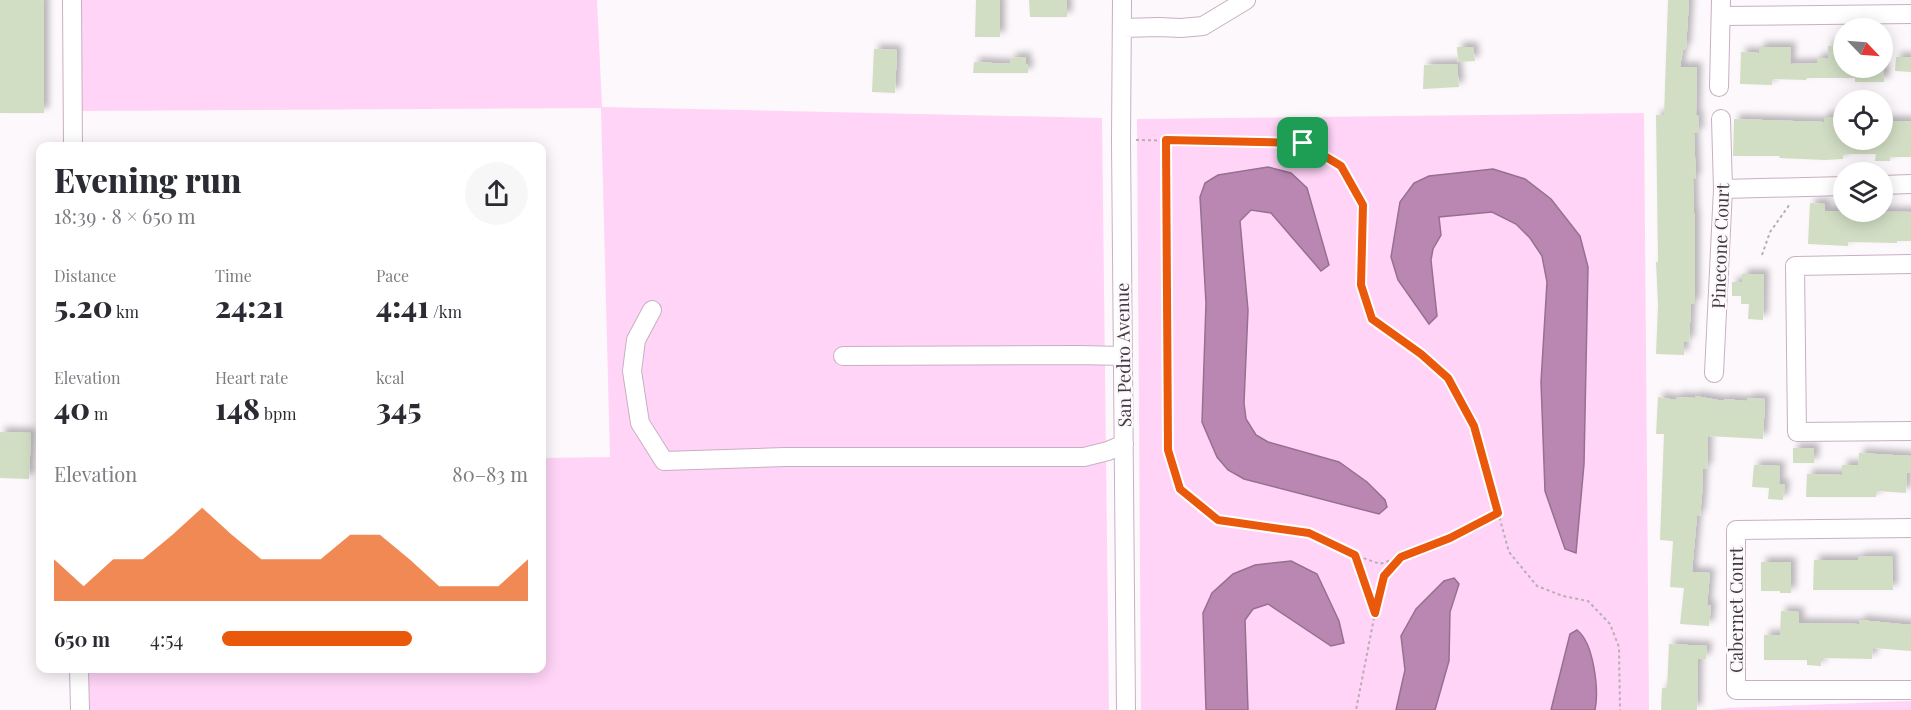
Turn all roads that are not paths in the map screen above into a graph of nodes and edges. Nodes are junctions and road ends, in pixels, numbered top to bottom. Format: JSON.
{"nodes":[{"id":1,"x":72,"y":0,"type":"edge"},
{"id":2,"x":1122,"y":0,"type":"edge"},
{"id":3,"x":1246,"y":0,"type":"edge"},
{"id":4,"x":1721,"y":8,"type":"edge"},
{"id":5,"x":1911,"y":14,"type":"edge"},
{"id":6,"x":1123,"y":28,"type":"junction"},
{"id":7,"x":1719,"y":87,"type":"dead end"},
{"id":8,"x":1721,"y":119,"type":"dead end"},
{"id":9,"x":73,"y":142,"type":"edge"},
{"id":10,"x":1911,"y":184,"type":"edge"},
{"id":11,"x":1893,"y":185,"type":"edge"},
{"id":12,"x":1833,"y":186,"type":"edge"},
{"id":13,"x":1723,"y":189,"type":"junction"},
{"id":14,"x":1911,"y":264,"type":"edge"},
{"id":15,"x":652,"y":310,"type":"dead end"},
{"id":16,"x":843,"y":356,"type":"dead end"},
{"id":17,"x":1123,"y":356,"type":"junction"},
{"id":18,"x":1714,"y":373,"type":"dead end"},
{"id":19,"x":1911,"y":431,"type":"edge"},
{"id":20,"x":1124,"y":444,"type":"junction"},
{"id":21,"x":1911,"y":528,"type":"edge"},
{"id":22,"x":79,"y":673,"type":"edge"},
{"id":23,"x":1911,"y":690,"type":"edge"},
{"id":24,"x":80,"y":710,"type":"edge"},
{"id":25,"x":1126,"y":710,"type":"edge"}],
"edges":[{"from":1,"to":9,"type":"street"},
{"from":2,"to":6,"type":"street","name":"San Pedro Avenue"},
{"from":3,"to":6,"type":"street"},
{"from":4,"to":5,"type":"street"},
{"from":4,"to":7,"type":"street"},
{"from":6,"to":17,"type":"street","name":"San Pedro Avenue"},
{"from":8,"to":13,"type":"street","name":"Pinecone Court"},
{"from":10,"to":11,"type":"street"},
{"from":12,"to":13,"type":"street"},
{"from":13,"to":18,"type":"street","name":"Pinecone Court"},
{"from":14,"to":19,"type":"street"},
{"from":15,"to":20,"type":"street"},
{"from":16,"to":17,"type":"street"},
{"from":17,"to":20,"type":"street","name":"San Pedro Avenue"},
{"from":20,"to":25,"type":"street","name":"San Pedro Avenue"},
{"from":21,"to":23,"type":"street","name":"Cabernet Court"},
{"from":22,"to":24,"type":"street"}]}
